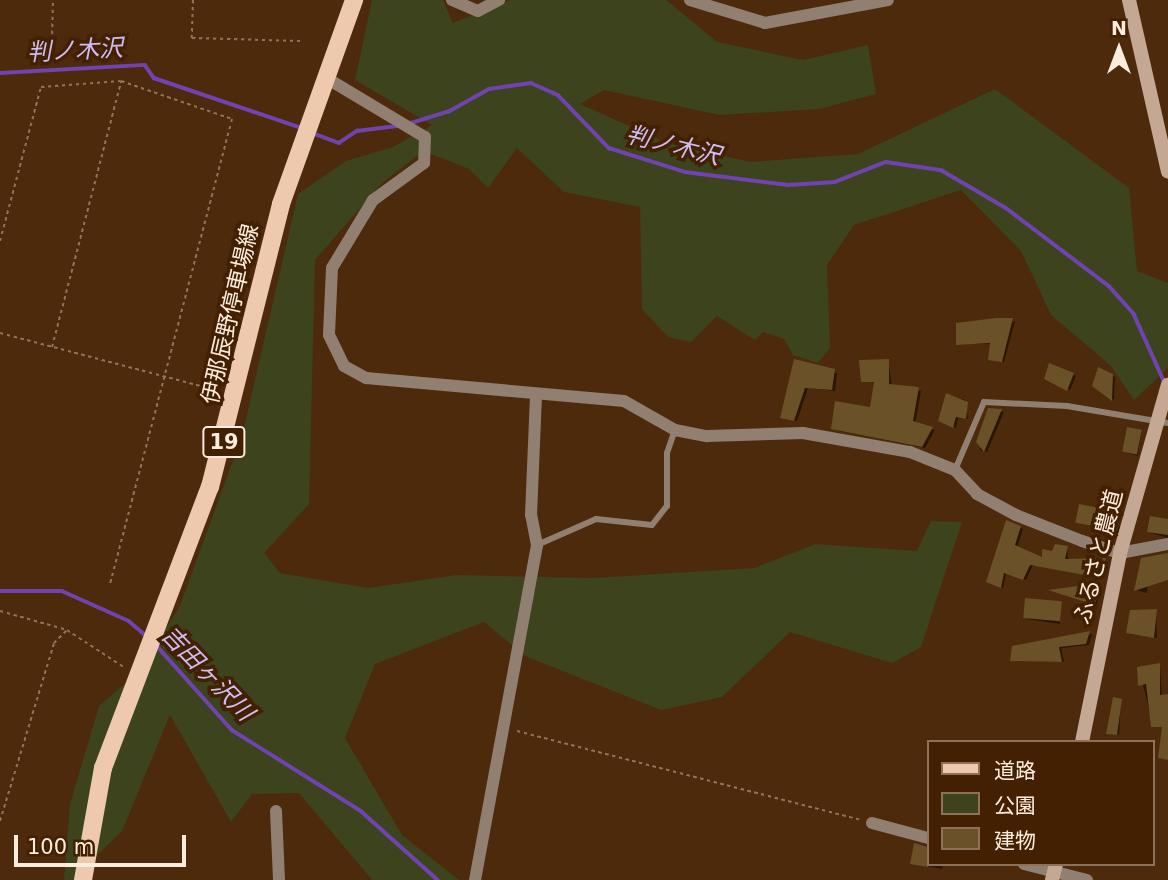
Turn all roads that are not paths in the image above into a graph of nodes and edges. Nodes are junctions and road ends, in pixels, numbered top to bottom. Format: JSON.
{"nodes":[{"id":1,"x":354,"y":0,"type":"edge"},
{"id":2,"x":452,"y":0,"type":"edge"},
{"id":3,"x":499,"y":0,"type":"edge"},
{"id":4,"x":690,"y":0,"type":"edge"},
{"id":5,"x":888,"y":0,"type":"edge"},
{"id":6,"x":1129,"y":0,"type":"edge"},
{"id":7,"x":328,"y":79,"type":"junction"},
{"id":8,"x":1168,"y":172,"type":"edge"},
{"id":9,"x":1168,"y":385,"type":"edge"},
{"id":10,"x":536,"y":394,"type":"junction"},
{"id":11,"x":1163,"y":422,"type":"edge"},
{"id":12,"x":675,"y":430,"type":"junction"},
{"id":13,"x":955,"y":470,"type":"junction"},
{"id":14,"x":1168,"y":544,"type":"edge"},
{"id":15,"x":537,"y":545,"type":"junction"},
{"id":16,"x":1120,"y":553,"type":"junction"},
{"id":17,"x":1082,"y":740,"type":"edge"},
{"id":18,"x":276,"y":811,"type":"dead end"},
{"id":19,"x":872,"y":823,"type":"road end"},
{"id":20,"x":926,"y":837,"type":"edge"},
{"id":21,"x":1032,"y":866,"type":"edge"},
{"id":22,"x":1054,"y":872,"type":"edge"},
{"id":23,"x":83,"y":880,"type":"edge"},
{"id":24,"x":279,"y":880,"type":"edge"},
{"id":25,"x":475,"y":880,"type":"edge"},
{"id":26,"x":1087,"y":880,"type":"edge"}],
"edges":[{"from":1,"to":7,"type":"main road","name":"伊那辰野停車場線","number":"19"},
{"from":2,"to":3,"type":"street"},
{"from":4,"to":5,"type":"street"},
{"from":6,"to":8,"type":"street"},
{"from":7,"to":10,"type":"street"},
{"from":7,"to":23,"type":"main road","name":"伊那辰野停車場線","number":"19"},
{"from":9,"to":11,"type":"street","name":"ふるさと農道"},
{"from":10,"to":12,"type":"street"},
{"from":10,"to":15,"type":"street"},
{"from":11,"to":13,"type":"lane"},
{"from":11,"to":16,"type":"street","name":"ふるさと農道"},
{"from":12,"to":13,"type":"street"},
{"from":12,"to":15,"type":"lane"},
{"from":13,"to":16,"type":"street"},
{"from":14,"to":16,"type":"street"},
{"from":15,"to":25,"type":"street"},
{"from":16,"to":17,"type":"street","name":"ふるさと農道"},
{"from":18,"to":24,"type":"street"},
{"from":19,"to":20,"type":"street"},
{"from":21,"to":22,"type":"street"},
{"from":22,"to":26,"type":"street"}]}
